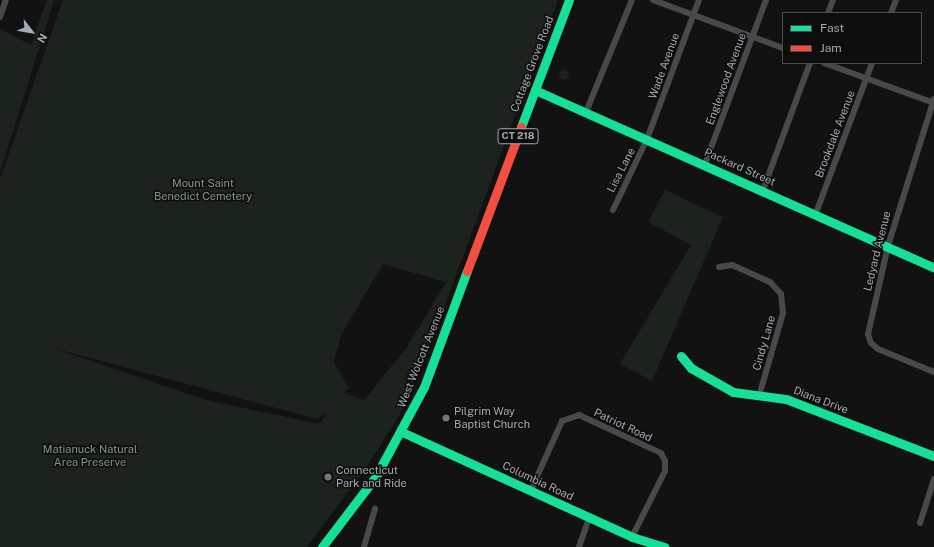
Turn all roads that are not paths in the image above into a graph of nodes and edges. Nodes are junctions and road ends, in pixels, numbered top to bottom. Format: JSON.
{"nodes":[{"id":1,"x":6,"y":0,"type":"edge"},
{"id":2,"x":569,"y":0,"type":"edge"},
{"id":3,"x":632,"y":0,"type":"edge"},
{"id":4,"x":653,"y":0,"type":"edge"},
{"id":5,"x":699,"y":0,"type":"edge"},
{"id":6,"x":766,"y":0,"type":"edge"},
{"id":7,"x":833,"y":0,"type":"edge"},
{"id":8,"x":896,"y":0,"type":"edge"},
{"id":9,"x":828,"y":12,"type":"edge"},
{"id":10,"x":891,"y":12,"type":"edge"},
{"id":11,"x":693,"y":15,"type":"junction"},
{"id":12,"x":0,"y":17,"type":"edge"},
{"id":13,"x":752,"y":37,"type":"junction"},
{"id":14,"x":782,"y":48,"type":"edge"},
{"id":15,"x":810,"y":64,"type":"edge"},
{"id":16,"x":827,"y":64,"type":"edge"},
{"id":17,"x":872,"y":64,"type":"edge"},
{"id":18,"x":866,"y":79,"type":"junction"},
{"id":19,"x":535,"y":90,"type":"junction"},
{"id":20,"x":933,"y":102,"type":"edge"},
{"id":21,"x":586,"y":112,"type":"junction"},
{"id":22,"x":648,"y":140,"type":"junction"},
{"id":23,"x":705,"y":164,"type":"junction"},
{"id":24,"x":763,"y":190,"type":"junction"},
{"id":25,"x":613,"y":210,"type":"dead end"},
{"id":26,"x":816,"y":213,"type":"junction"},
{"id":27,"x":888,"y":246,"type":"junction"},
{"id":28,"x":719,"y":267,"type":"dead end"},
{"id":29,"x":934,"y":268,"type":"edge"},
{"id":30,"x":468,"y":271,"type":"joint"},
{"id":31,"x":681,"y":356,"type":"dead end"},
{"id":32,"x":934,"y":372,"type":"edge"},
{"id":33,"x":759,"y":396,"type":"junction"},
{"id":34,"x":402,"y":432,"type":"junction"},
{"id":35,"x":934,"y":456,"type":"edge"},
{"id":36,"x":934,"y":479,"type":"edge"},
{"id":37,"x":531,"y":490,"type":"junction"},
{"id":38,"x":375,"y":509,"type":"dead end"},
{"id":39,"x":589,"y":518,"type":"junction"},
{"id":40,"x":920,"y":523,"type":"dead end"},
{"id":41,"x":632,"y":537,"type":"junction"},
{"id":42,"x":322,"y":547,"type":"edge"},
{"id":43,"x":364,"y":547,"type":"edge"},
{"id":44,"x":579,"y":547,"type":"edge"},
{"id":45,"x":665,"y":547,"type":"edge"}],
"edges":[{"from":1,"to":12,"type":"street"},
{"from":2,"to":19,"type":"street","name":"Cottage Grove Road","number":"CT 218"},
{"from":3,"to":21,"type":"street"},
{"from":4,"to":11,"type":"street"},
{"from":5,"to":11,"type":"street","name":"Wade Avenue"},
{"from":6,"to":13,"type":"street","name":"Englewood Avenue"},
{"from":7,"to":9,"type":"street"},
{"from":8,"to":10,"type":"street"},
{"from":11,"to":13,"type":"street"},
{"from":11,"to":22,"type":"street","name":"Wade Avenue"},
{"from":13,"to":14,"type":"street"},
{"from":13,"to":23,"type":"street","name":"Englewood Avenue"},
{"from":15,"to":24,"type":"street"},
{"from":16,"to":18,"type":"street"},
{"from":17,"to":18,"type":"street","name":"Brookdale Avenue"},
{"from":18,"to":20,"type":"street"},
{"from":18,"to":26,"type":"street","name":"Brookdale Avenue"},
{"from":19,"to":21,"type":"street","name":"Packard Street"},
{"from":19,"to":30,"type":"street","name":"Cottage Grove Road","number":"CT 218"},
{"from":20,"to":27,"type":"street","name":"Ledyard Avenue"},
{"from":21,"to":22,"type":"street","name":"Packard Street"},
{"from":22,"to":23,"type":"street","name":"Packard Street"},
{"from":22,"to":25,"type":"street","name":"Lisa Lane"},
{"from":23,"to":24,"type":"street","name":"Packard Street"},
{"from":24,"to":26,"type":"street","name":"Packard Street"},
{"from":26,"to":27,"type":"street","name":"Packard Street"},
{"from":27,"to":29,"type":"street","name":"Packard Street"},
{"from":27,"to":32,"type":"street","name":"Ledyard Avenue"},
{"from":28,"to":33,"type":"street","name":"Cindy Lane"},
{"from":30,"to":34,"type":"street","name":"West Wolcott Avenue","number":"CT 218"},
{"from":31,"to":33,"type":"street","name":"Diana Drive"},
{"from":33,"to":35,"type":"street","name":"Diana Drive"},
{"from":34,"to":37,"type":"street","name":"Columbia Road"},
{"from":34,"to":42,"type":"street","name":"West Wolcott Avenue","number":"CT 218"},
{"from":36,"to":40,"type":"street"},
{"from":37,"to":39,"type":"street","name":"Columbia Road"},
{"from":37,"to":41,"type":"street","name":"Patriot Road"},
{"from":38,"to":43,"type":"street"},
{"from":39,"to":41,"type":"street","name":"Columbia Road"},
{"from":39,"to":44,"type":"street"},
{"from":41,"to":45,"type":"street","name":"Columbia Road"}]}
